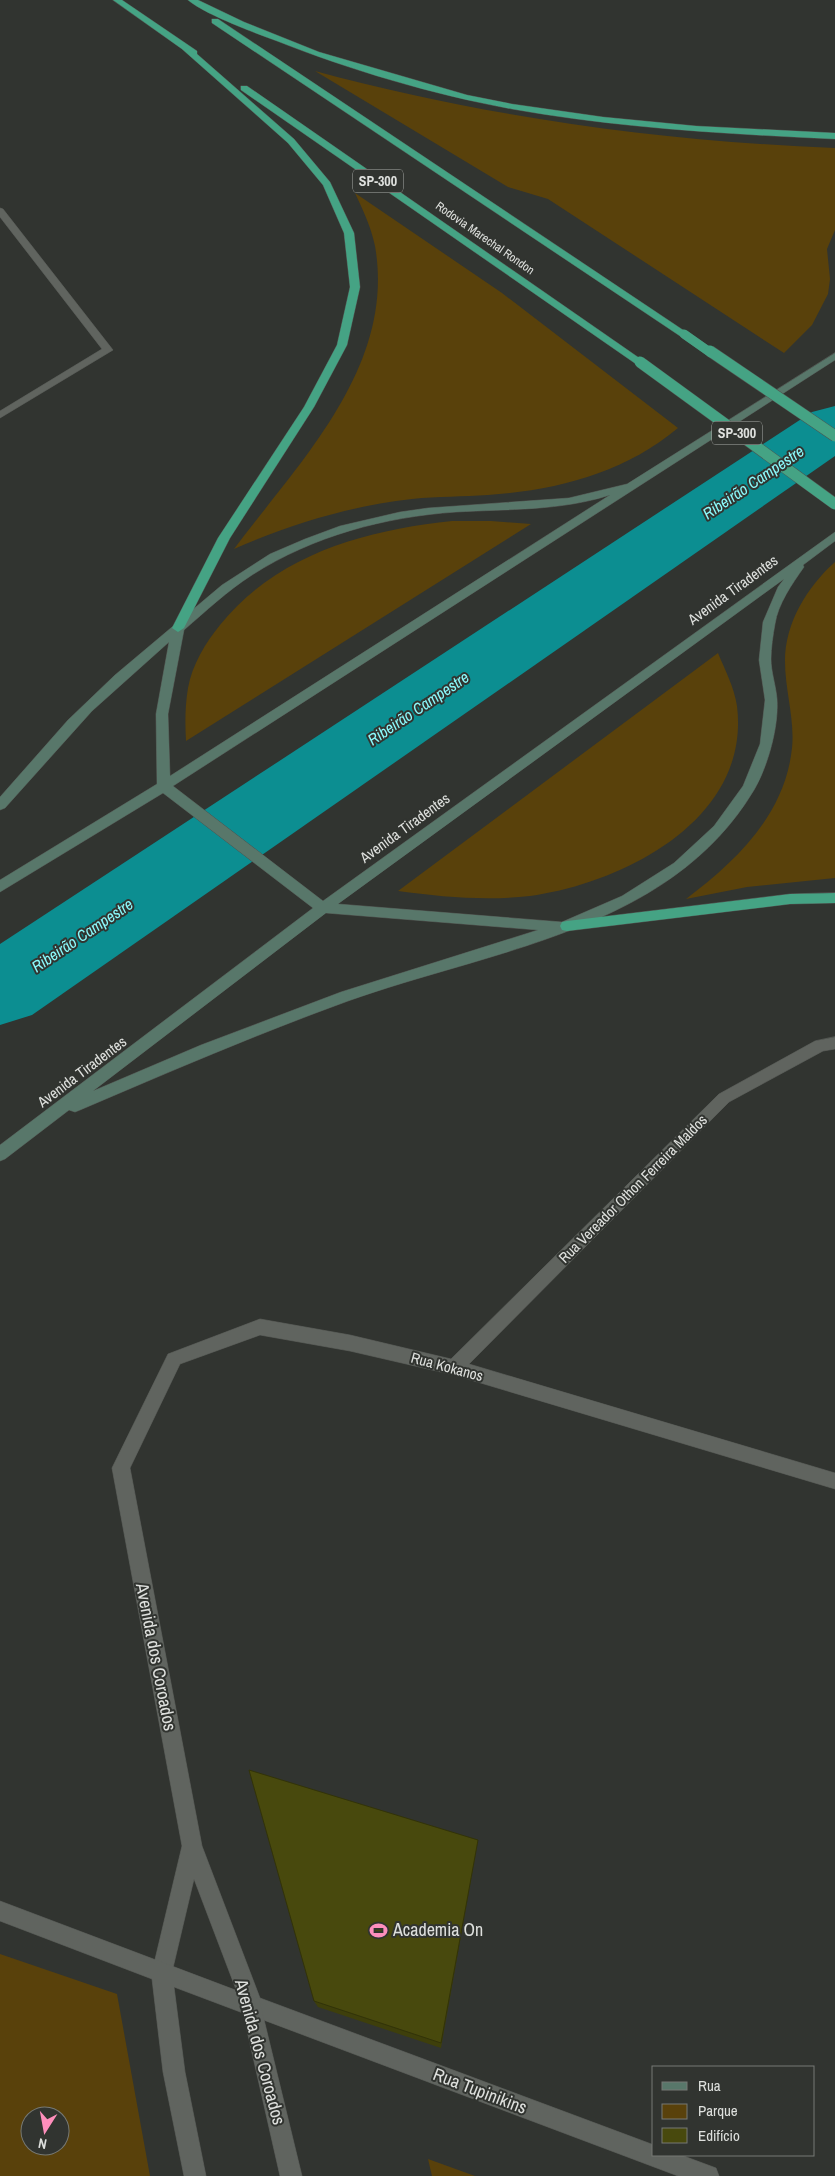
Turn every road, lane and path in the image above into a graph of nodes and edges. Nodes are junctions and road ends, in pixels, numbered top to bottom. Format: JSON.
{"nodes":[{"id":1,"x":117,"y":0,"type":"edge"},
{"id":2,"x":183,"y":0,"type":"edge"},
{"id":3,"x":192,"y":0,"type":"edge"},
{"id":4,"x":186,"y":48,"type":"junction"},
{"id":5,"x":835,"y":136,"type":"edge"},
{"id":6,"x":0,"y":211,"type":"edge"},
{"id":7,"x":835,"y":349,"type":"edge"},
{"id":8,"x":835,"y":356,"type":"edge"},
{"id":9,"x":824,"y":364,"type":"junction"},
{"id":10,"x":0,"y":416,"type":"edge"},
{"id":11,"x":835,"y":436,"type":"edge"},
{"id":12,"x":653,"y":474,"type":"junction"},
{"id":13,"x":835,"y":504,"type":"edge"},
{"id":14,"x":835,"y":536,"type":"edge"},
{"id":15,"x":806,"y":556,"type":"junction"},
{"id":16,"x":178,"y":628,"type":"junction"},
{"id":17,"x":164,"y":786,"type":"junction"},
{"id":18,"x":0,"y":805,"type":"edge"},
{"id":19,"x":0,"y":887,"type":"edge"},
{"id":20,"x":835,"y":898,"type":"edge"},
{"id":21,"x":317,"y":904,"type":"junction"},
{"id":22,"x":567,"y":926,"type":"junction"},
{"id":23,"x":835,"y":1043,"type":"edge"},
{"id":24,"x":54,"y":1114,"type":"junction"},
{"id":25,"x":0,"y":1154,"type":"edge"},
{"id":26,"x":454,"y":1367,"type":"junction"},
{"id":27,"x":121,"y":1468,"type":"joint"},
{"id":28,"x":835,"y":1481,"type":"edge"},
{"id":29,"x":192,"y":1846,"type":"junction"},
{"id":30,"x":0,"y":1911,"type":"edge"},
{"id":31,"x":162,"y":1972,"type":"junction"},
{"id":32,"x":252,"y":2006,"type":"junction"},
{"id":33,"x":652,"y":2155,"type":"edge"},
{"id":34,"x":654,"y":2156,"type":"edge"},
{"id":35,"x":195,"y":2176,"type":"edge"},
{"id":36,"x":291,"y":2176,"type":"edge"},
{"id":37,"x":708,"y":2176,"type":"edge"}],
"edges":[{"from":1,"to":4,"type":"highway","name":"Rodovia Marechal Rondon","number":"SP-300"},
{"from":2,"to":11,"type":"highway","name":"Rodovia Marechal Rondon","number":"SP-300","bridge":true},
{"from":3,"to":5,"type":"highway"},
{"from":4,"to":13,"type":"highway","name":"Rodovia Marechal Rondon","number":"SP-300","bridge":true},
{"from":4,"to":16,"type":"highway"},
{"from":6,"to":10,"type":"street"},
{"from":7,"to":9,"type":"main road"},
{"from":8,"to":9,"type":"main road"},
{"from":9,"to":12,"type":"main road"},
{"from":12,"to":16,"type":"main road"},
{"from":12,"to":17,"type":"main road"},
{"from":14,"to":15,"type":"main road","name":"Avenida Tiradentes"},
{"from":15,"to":21,"type":"main road","name":"Avenida Tiradentes"},
{"from":15,"to":22,"type":"main road"},
{"from":16,"to":17,"type":"main road"},
{"from":16,"to":18,"type":"main road"},
{"from":17,"to":19,"type":"main road"},
{"from":17,"to":21,"type":"main road"},
{"from":20,"to":22,"type":"highway"},
{"from":21,"to":22,"type":"main road"},
{"from":21,"to":24,"type":"main road","name":"Avenida Tiradentes"},
{"from":22,"to":24,"type":"main road"},
{"from":23,"to":26,"type":"street","name":"Rua Vereador Othon Ferreira Maldos"},
{"from":24,"to":25,"type":"main road","name":"Avenida Tiradentes"},
{"from":26,"to":27,"type":"street","name":"Rua Kokanos"},
{"from":26,"to":28,"type":"street","name":"Rua Kokanos"},
{"from":27,"to":29,"type":"street","name":"Avenida dos Coroados"},
{"from":29,"to":31,"type":"street","name":"Avenida dos Coroados"},
{"from":29,"to":32,"type":"street","name":"Avenida dos Coroados"},
{"from":30,"to":31,"type":"street","name":"Rua Tupinikins"},
{"from":31,"to":32,"type":"street","name":"Rua Tupinikins"},
{"from":31,"to":35,"type":"street","name":"Avenida dos Coroados"},
{"from":32,"to":33,"type":"street","name":"Rua Tupinikins"},
{"from":32,"to":36,"type":"street","name":"Avenida dos Coroados"},
{"from":34,"to":37,"type":"street","name":"Rua Tupinikins"}]}
